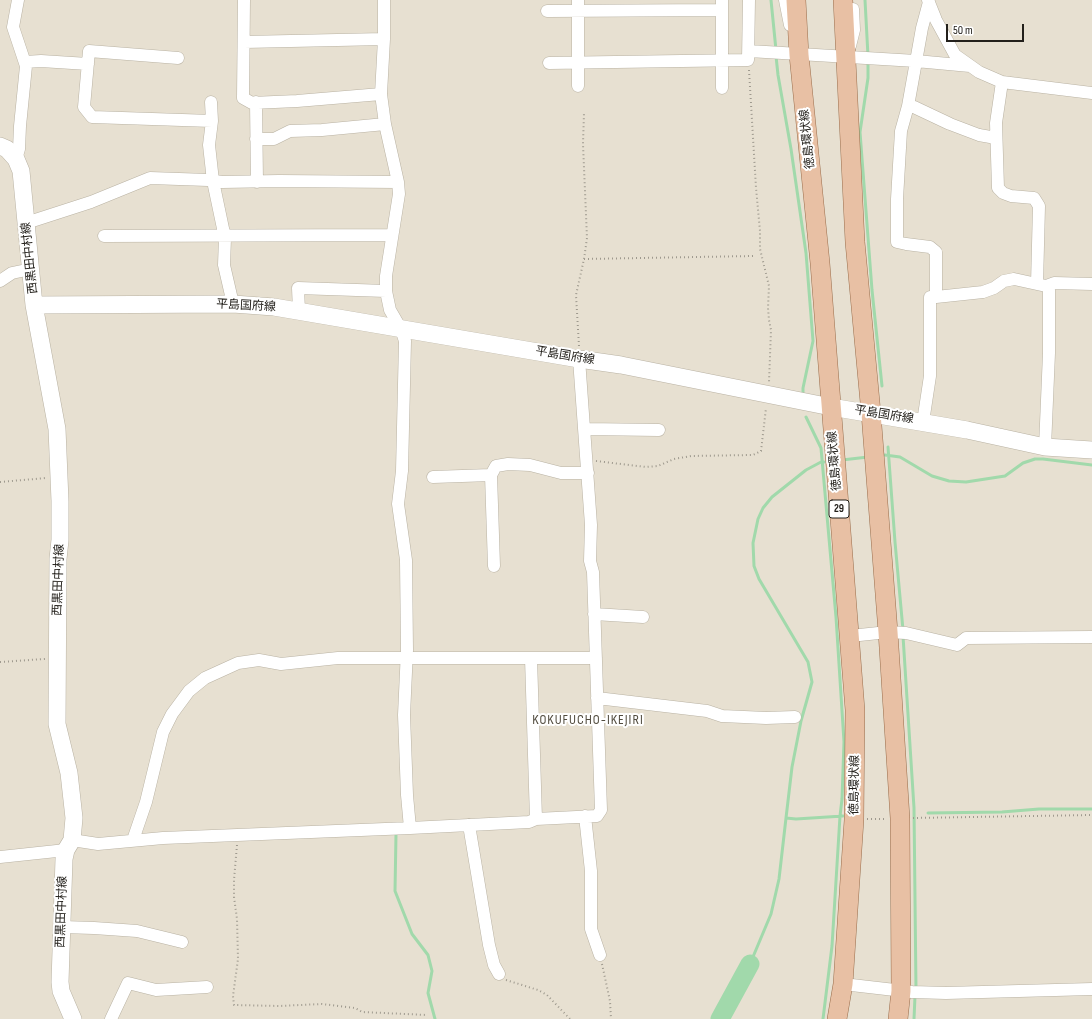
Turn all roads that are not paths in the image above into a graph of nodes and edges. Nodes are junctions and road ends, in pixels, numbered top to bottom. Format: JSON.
{"nodes":[{"id":1,"x":18,"y":0,"type":"edge"},
{"id":2,"x":244,"y":0,"type":"edge"},
{"id":3,"x":384,"y":0,"type":"edge"},
{"id":4,"x":749,"y":0,"type":"edge"},
{"id":5,"x":785,"y":0,"type":"edge"},
{"id":6,"x":796,"y":0,"type":"edge"},
{"id":7,"x":843,"y":0,"type":"edge"},
{"id":8,"x":852,"y":0,"type":"edge"},
{"id":9,"x":928,"y":1,"type":"edge"},
{"id":10,"x":722,"y":5,"type":"edge"},
{"id":11,"x":578,"y":6,"type":"edge"},
{"id":12,"x":547,"y":11,"type":"dead end"},
{"id":13,"x":384,"y":39,"type":"junction"},
{"id":14,"x":244,"y":42,"type":"junction"},
{"id":15,"x":799,"y":55,"type":"junction"},
{"id":16,"x":748,"y":56,"type":"junction"},
{"id":17,"x":178,"y":58,"type":"dead end"},
{"id":18,"x":860,"y":58,"type":"junction"},
{"id":19,"x":722,"y":61,"type":"junction"},
{"id":20,"x":916,"y":61,"type":"junction"},
{"id":21,"x":25,"y":62,"type":"junction"},
{"id":22,"x":578,"y":62,"type":"junction"},
{"id":23,"x":549,"y":63,"type":"dead end"},
{"id":24,"x":88,"y":64,"type":"junction"},
{"id":25,"x":970,"y":66,"type":"junction"},
{"id":26,"x":1002,"y":82,"type":"junction"},
{"id":27,"x":578,"y":86,"type":"dead end"},
{"id":28,"x":722,"y":88,"type":"dead end"},
{"id":29,"x":1092,"y":93,"type":"edge"},
{"id":30,"x":381,"y":94,"type":"junction"},
{"id":31,"x":211,"y":102,"type":"dead end"},
{"id":32,"x":256,"y":102,"type":"junction"},
{"id":33,"x":908,"y":106,"type":"junction"},
{"id":34,"x":212,"y":121,"type":"junction"},
{"id":35,"x":385,"y":124,"type":"junction"},
{"id":36,"x":996,"y":138,"type":"junction"},
{"id":37,"x":256,"y":139,"type":"junction"},
{"id":38,"x":0,"y":146,"type":"edge"},
{"id":39,"x":16,"y":159,"type":"junction"},
{"id":40,"x":213,"y":181,"type":"junction"},
{"id":41,"x":257,"y":182,"type":"junction"},
{"id":42,"x":398,"y":182,"type":"junction"},
{"id":43,"x":26,"y":223,"type":"junction"},
{"id":44,"x":224,"y":235,"type":"junction"},
{"id":45,"x":392,"y":235,"type":"junction"},
{"id":46,"x":104,"y":236,"type":"dead end"},
{"id":47,"x":31,"y":269,"type":"junction"},
{"id":48,"x":0,"y":281,"type":"edge"},
{"id":49,"x":1092,"y":284,"type":"edge"},
{"id":50,"x":1042,"y":285,"type":"junction"},
{"id":51,"x":386,"y":291,"type":"junction"},
{"id":52,"x":936,"y":297,"type":"junction"},
{"id":53,"x":234,"y":304,"type":"junction"},
{"id":54,"x":34,"y":305,"type":"junction"},
{"id":55,"x":300,"y":312,"type":"junction"},
{"id":56,"x":402,"y":329,"type":"junction"},
{"id":57,"x":579,"y":359,"type":"junction"},
{"id":58,"x":831,"y":407,"type":"junction"},
{"id":59,"x":871,"y":413,"type":"junction"},
{"id":60,"x":923,"y":422,"type":"junction"},
{"id":61,"x":585,"y":429,"type":"junction"},
{"id":62,"x":659,"y":430,"type":"dead end"},
{"id":63,"x":1045,"y":447,"type":"junction"},
{"id":64,"x":1092,"y":450,"type":"edge"},
{"id":65,"x":588,"y":467,"type":"junction"},
{"id":66,"x":491,"y":475,"type":"junction"},
{"id":67,"x":433,"y":477,"type":"dead end"},
{"id":68,"x":494,"y":566,"type":"dead end"},
{"id":69,"x":594,"y":614,"type":"junction"},
{"id":70,"x":643,"y":617,"type":"dead end"},
{"id":71,"x":898,"y":632,"type":"junction"},
{"id":72,"x":850,"y":636,"type":"junction"},
{"id":73,"x":1092,"y":637,"type":"edge"},
{"id":74,"x":406,"y":658,"type":"junction"},
{"id":75,"x":531,"y":658,"type":"junction"},
{"id":76,"x":596,"y":658,"type":"junction"},
{"id":77,"x":597,"y":698,"type":"junction"},
{"id":78,"x":795,"y":717,"type":"dead end"},
{"id":79,"x":585,"y":816,"type":"junction"},
{"id":80,"x":536,"y":819,"type":"junction"},
{"id":81,"x":469,"y":825,"type":"junction"},
{"id":82,"x":410,"y":828,"type":"junction"},
{"id":83,"x":133,"y":840,"type":"junction"},
{"id":84,"x":69,"y":845,"type":"junction"},
{"id":85,"x":0,"y":857,"type":"edge"},
{"id":86,"x":62,"y":927,"type":"junction"},
{"id":87,"x":182,"y":942,"type":"dead end"},
{"id":88,"x":600,"y":955,"type":"road end"},
{"id":89,"x":499,"y":974,"type":"road end"},
{"id":90,"x":842,"y":984,"type":"junction"},
{"id":91,"x":207,"y":987,"type":"dead end"},
{"id":92,"x":1092,"y":989,"type":"edge"},
{"id":93,"x":910,"y":991,"type":"junction"},
{"id":94,"x":73,"y":1019,"type":"edge"},
{"id":95,"x":111,"y":1019,"type":"edge"},
{"id":96,"x":837,"y":1019,"type":"edge"},
{"id":97,"x":898,"y":1019,"type":"edge"}],
"edges":[{"from":1,"to":21,"type":"street"},
{"from":2,"to":14,"type":"street"},
{"from":3,"to":13,"type":"street"},
{"from":4,"to":16,"type":"street"},
{"from":5,"to":15,"type":"street"},
{"from":6,"to":15,"type":"main road","name":"徳島環状線","number":"29"},
{"from":7,"to":18,"type":"main road"},
{"from":8,"to":18,"type":"street"},
{"from":9,"to":20,"type":"street"},
{"from":9,"to":25,"type":"street"},
{"from":10,"to":11,"type":"street"},
{"from":10,"to":19,"type":"street"},
{"from":11,"to":12,"type":"street"},
{"from":11,"to":22,"type":"street"},
{"from":13,"to":14,"type":"street"},
{"from":13,"to":30,"type":"street"},
{"from":14,"to":32,"type":"street"},
{"from":15,"to":16,"type":"street"},
{"from":15,"to":18,"type":"street"},
{"from":15,"to":58,"type":"main road","name":"徳島環状線","number":"29"},
{"from":16,"to":19,"type":"street"},
{"from":17,"to":24,"type":"street"},
{"from":18,"to":20,"type":"street"},
{"from":18,"to":59,"type":"main road"},
{"from":19,"to":22,"type":"street"},
{"from":19,"to":28,"type":"street"},
{"from":20,"to":25,"type":"street"},
{"from":20,"to":33,"type":"street"},
{"from":21,"to":24,"type":"street"},
{"from":21,"to":39,"type":"street"},
{"from":22,"to":23,"type":"street"},
{"from":22,"to":27,"type":"street"},
{"from":24,"to":34,"type":"street"},
{"from":25,"to":26,"type":"street"},
{"from":26,"to":29,"type":"street"},
{"from":26,"to":36,"type":"street"},
{"from":30,"to":32,"type":"street"},
{"from":30,"to":35,"type":"street"},
{"from":31,"to":34,"type":"street"},
{"from":32,"to":37,"type":"street"},
{"from":33,"to":36,"type":"street"},
{"from":33,"to":52,"type":"street"},
{"from":34,"to":40,"type":"street"},
{"from":35,"to":37,"type":"street"},
{"from":35,"to":42,"type":"street"},
{"from":36,"to":50,"type":"street"},
{"from":37,"to":41,"type":"street"},
{"from":38,"to":39,"type":"main road"},
{"from":39,"to":43,"type":"main road","name":"西黒田中村線"},
{"from":40,"to":41,"type":"street"},
{"from":40,"to":43,"type":"street"},
{"from":40,"to":44,"type":"street"},
{"from":41,"to":42,"type":"street"},
{"from":42,"to":45,"type":"street"},
{"from":43,"to":47,"type":"main road","name":"西黒田中村線"},
{"from":44,"to":45,"type":"street"},
{"from":44,"to":46,"type":"street"},
{"from":44,"to":53,"type":"street"},
{"from":45,"to":51,"type":"street"},
{"from":47,"to":48,"type":"street"},
{"from":47,"to":54,"type":"main road","name":"西黒田中村線"},
{"from":49,"to":50,"type":"street"},
{"from":50,"to":52,"type":"street"},
{"from":50,"to":63,"type":"street"},
{"from":51,"to":55,"type":"street"},
{"from":51,"to":56,"type":"street"},
{"from":52,"to":60,"type":"street"},
{"from":53,"to":54,"type":"main road","name":"平島国府線"},
{"from":53,"to":55,"type":"main road","name":"平島国府線"},
{"from":54,"to":84,"type":"main road","name":"西黒田中村線"},
{"from":55,"to":56,"type":"main road","name":"平島国府線"},
{"from":56,"to":57,"type":"main road","name":"平島国府線"},
{"from":56,"to":74,"type":"street"},
{"from":57,"to":58,"type":"main road","name":"平島国府線"},
{"from":57,"to":61,"type":"street"},
{"from":58,"to":59,"type":"main road","name":"平島国府線"},
{"from":58,"to":72,"type":"main road","name":"徳島環状線","number":"29"},
{"from":59,"to":60,"type":"main road","name":"平島国府線"},
{"from":59,"to":71,"type":"main road"},
{"from":60,"to":63,"type":"main road","name":"平島国府線"},
{"from":61,"to":62,"type":"street"},
{"from":61,"to":65,"type":"street"},
{"from":63,"to":64,"type":"main road","name":"平島国府線"},
{"from":65,"to":66,"type":"street"},
{"from":65,"to":69,"type":"street"},
{"from":66,"to":67,"type":"street"},
{"from":66,"to":68,"type":"street"},
{"from":69,"to":70,"type":"street"},
{"from":69,"to":76,"type":"street"},
{"from":71,"to":72,"type":"street"},
{"from":71,"to":73,"type":"street"},
{"from":71,"to":93,"type":"main road"},
{"from":72,"to":90,"type":"main road","name":"徳島環状線","number":"29"},
{"from":74,"to":75,"type":"street"},
{"from":74,"to":82,"type":"street"},
{"from":74,"to":83,"type":"street"},
{"from":75,"to":76,"type":"street"},
{"from":75,"to":80,"type":"street"},
{"from":76,"to":77,"type":"street"},
{"from":77,"to":78,"type":"street"},
{"from":77,"to":79,"type":"street"},
{"from":79,"to":80,"type":"street"},
{"from":79,"to":88,"type":"street"},
{"from":80,"to":81,"type":"street"},
{"from":81,"to":82,"type":"street"},
{"from":81,"to":89,"type":"street"},
{"from":82,"to":83,"type":"street"},
{"from":83,"to":84,"type":"street"},
{"from":84,"to":85,"type":"street"},
{"from":84,"to":86,"type":"main road","name":"西黒田中村線"},
{"from":86,"to":87,"type":"street"},
{"from":86,"to":94,"type":"main road","name":"西黒田中村線"},
{"from":90,"to":93,"type":"street"},
{"from":90,"to":96,"type":"main road","name":"徳島環状線","number":"29"},
{"from":91,"to":95,"type":"street"},
{"from":92,"to":93,"type":"street"},
{"from":93,"to":97,"type":"main road"}]}
